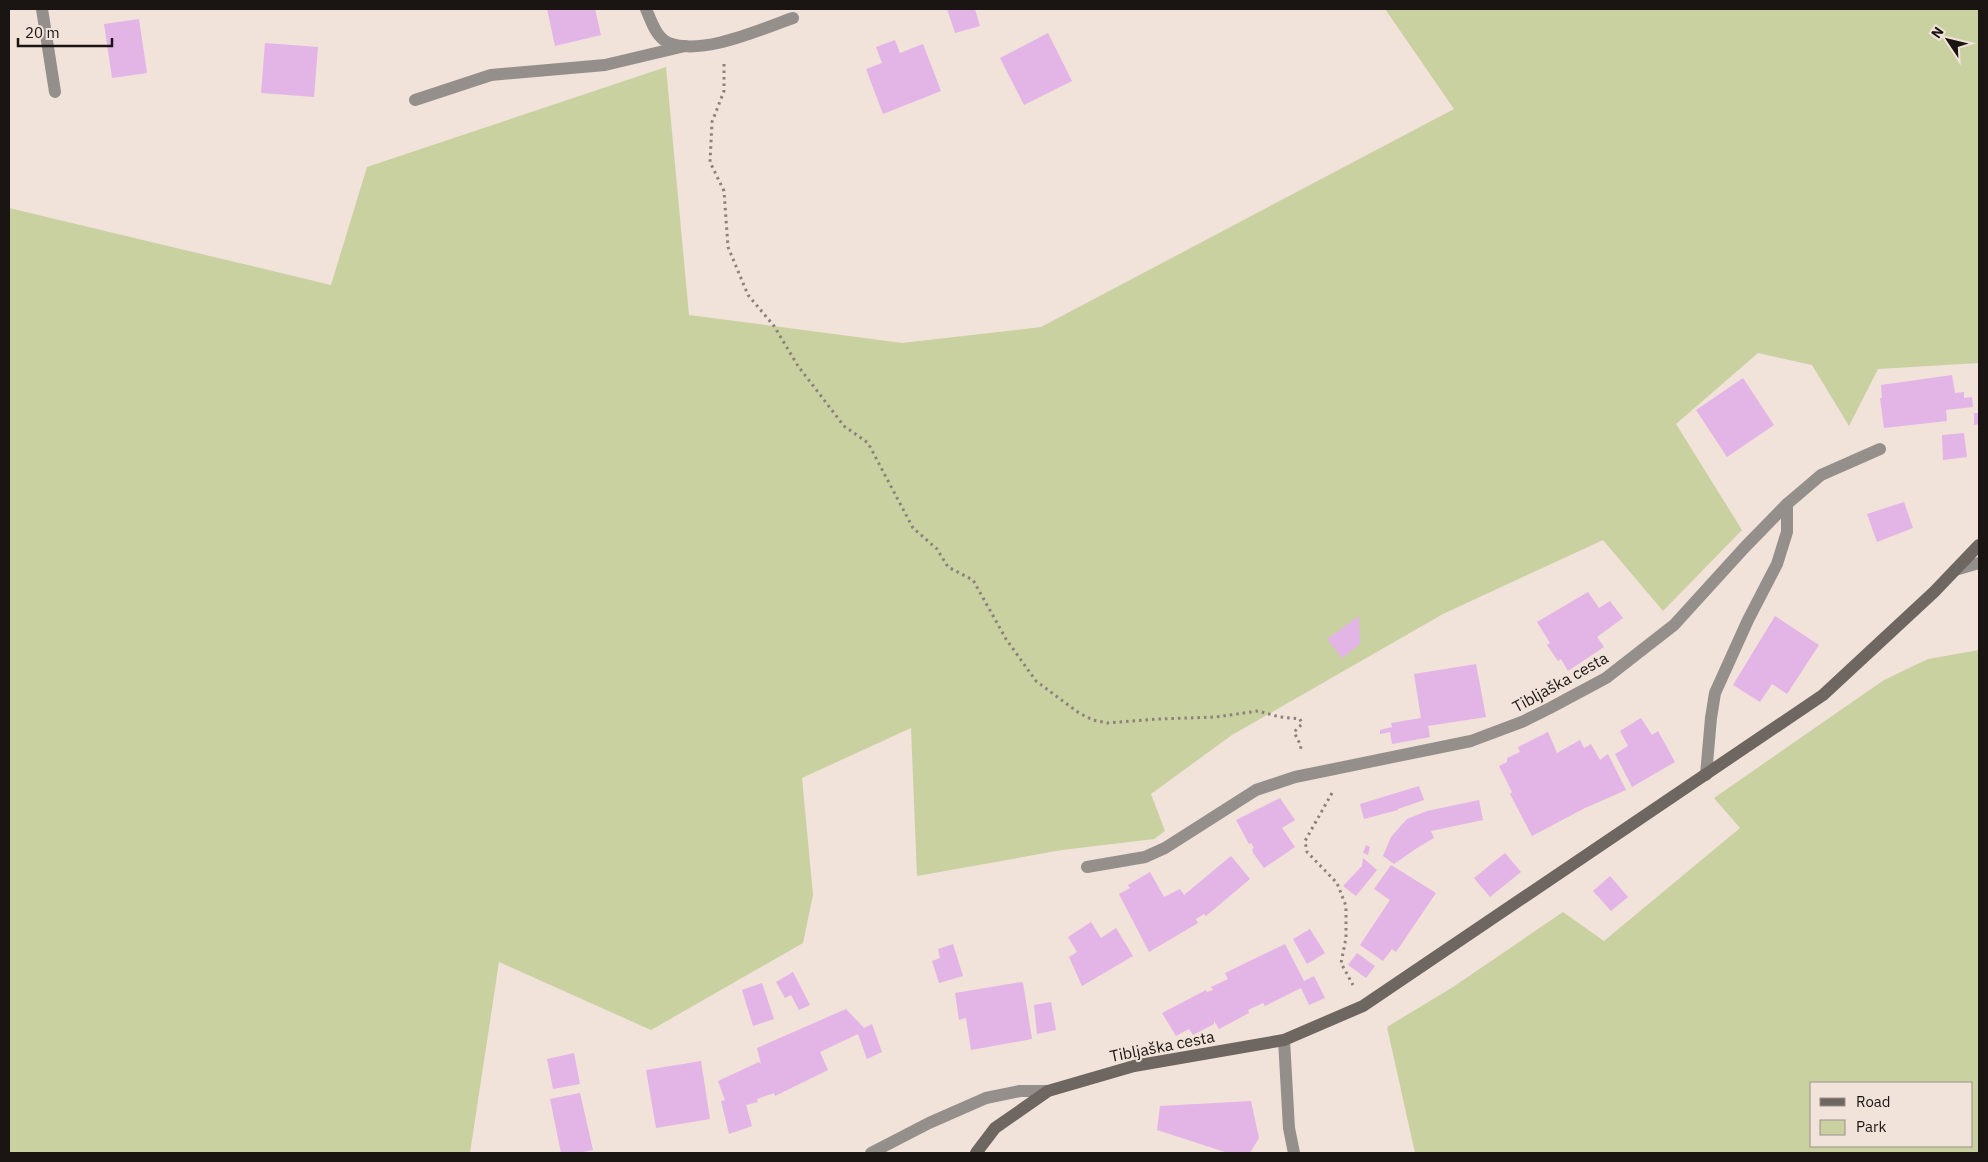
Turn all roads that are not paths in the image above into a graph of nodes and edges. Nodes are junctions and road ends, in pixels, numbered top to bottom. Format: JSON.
{"nodes":[{"id":1,"x":42,"y":9,"type":"edge"},
{"id":2,"x":646,"y":9,"type":"edge"},
{"id":3,"x":793,"y":18,"type":"dead end"},
{"id":4,"x":685,"y":46,"type":"junction"},
{"id":5,"x":55,"y":92,"type":"dead end"},
{"id":6,"x":415,"y":100,"type":"dead end"},
{"id":7,"x":1880,"y":449,"type":"dead end"},
{"id":8,"x":1787,"y":504,"type":"junction"},
{"id":9,"x":1979,"y":545,"type":"edge"},
{"id":10,"x":1979,"y":563,"type":"edge"},
{"id":11,"x":1955,"y":570,"type":"junction"},
{"id":12,"x":1706,"y":775,"type":"junction"},
{"id":13,"x":1087,"y":867,"type":"dead end"},
{"id":14,"x":1284,"y":1040,"type":"junction"},
{"id":15,"x":1048,"y":1091,"type":"junction"},
{"id":16,"x":871,"y":1153,"type":"edge"},
{"id":17,"x":976,"y":1153,"type":"edge"},
{"id":18,"x":1294,"y":1153,"type":"edge"}],
"edges":[{"from":1,"to":5,"type":"street"},
{"from":2,"to":4,"type":"street"},
{"from":3,"to":4,"type":"street"},
{"from":4,"to":6,"type":"street"},
{"from":7,"to":8,"type":"street","name":"Tibljaška cesta"},
{"from":8,"to":12,"type":"street"},
{"from":8,"to":13,"type":"street","name":"Tibljaška cesta"},
{"from":9,"to":11,"type":"street","name":"Tibljaška cesta"},
{"from":10,"to":11,"type":"street"},
{"from":11,"to":12,"type":"street","name":"Tibljaška cesta"},
{"from":12,"to":14,"type":"street","name":"Tibljaška cesta"},
{"from":14,"to":15,"type":"street","name":"Tibljaška cesta"},
{"from":14,"to":18,"type":"street"},
{"from":15,"to":16,"type":"street","name":"Tibljaška cesta"},
{"from":15,"to":17,"type":"street","name":"Tibljaška cesta"}]}
